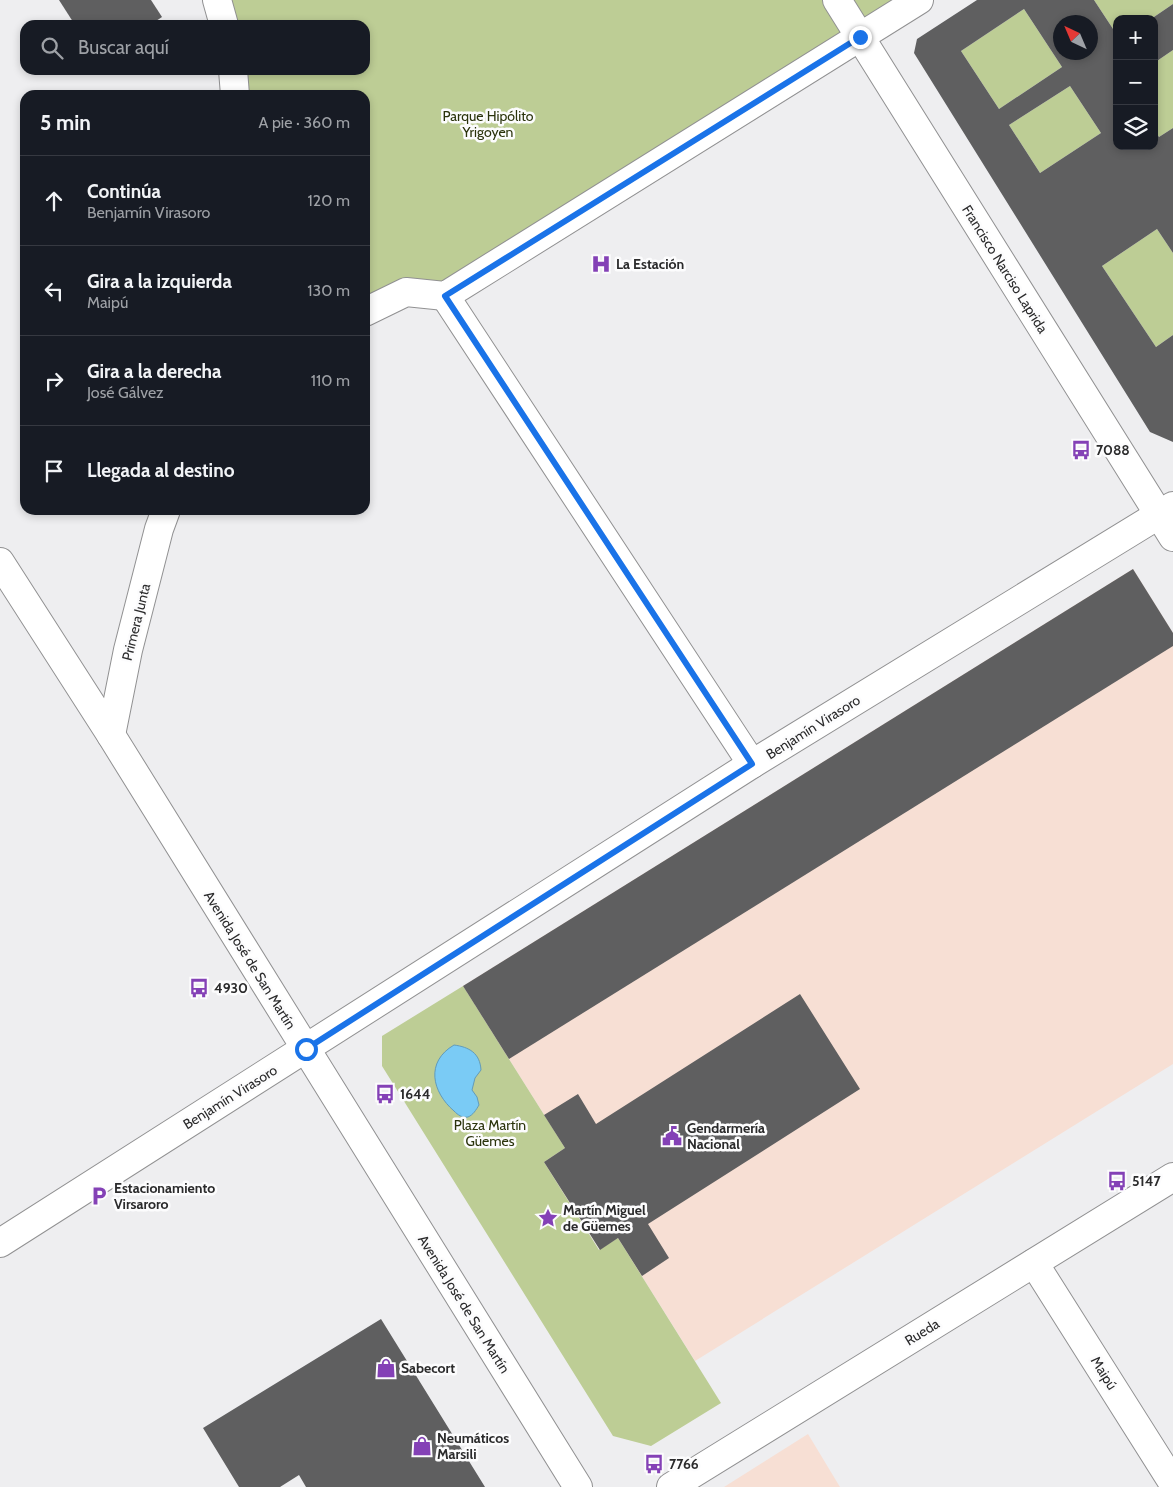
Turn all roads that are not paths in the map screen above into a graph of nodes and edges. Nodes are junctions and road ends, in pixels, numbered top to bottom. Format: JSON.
{"nodes":[{"id":1,"x":217,"y":0,"type":"edge"},
{"id":2,"x":837,"y":0,"type":"edge"},
{"id":3,"x":919,"y":0,"type":"edge"},
{"id":4,"x":223,"y":20,"type":"edge"},
{"id":5,"x":860,"y":37,"type":"junction"},
{"id":6,"x":233,"y":75,"type":"edge"},
{"id":7,"x":235,"y":90,"type":"edge"},
{"id":8,"x":445,"y":296,"type":"junction"},
{"id":9,"x":370,"y":310,"type":"edge"},
{"id":10,"x":1166,"y":510,"type":"edge"},
{"id":11,"x":167,"y":516,"type":"edge"},
{"id":12,"x":1173,"y":537,"type":"edge"},
{"id":13,"x":2,"y":571,"type":"edge"},
{"id":14,"x":111,"y":735,"type":"junction"},
{"id":15,"x":752,"y":764,"type":"junction"},
{"id":16,"x":306,"y":1049,"type":"junction"},
{"id":17,"x":1173,"y":1177,"type":"edge"},
{"id":18,"x":0,"y":1243,"type":"edge"},
{"id":19,"x":1034,"y":1263,"type":"junction"},
{"id":20,"x":1173,"y":1483,"type":"edge"},
{"id":21,"x":578,"y":1487,"type":"edge"},
{"id":22,"x":671,"y":1487,"type":"edge"}],
"edges":[{"from":1,"to":4,"type":"street"},
{"from":2,"to":5,"type":"street","name":"Francisco Narciso Laprida"},
{"from":3,"to":5,"type":"street"},
{"from":5,"to":8,"type":"street"},
{"from":5,"to":10,"type":"street","name":"Francisco Narciso Laprida"},
{"from":6,"to":7,"type":"street"},
{"from":8,"to":9,"type":"street"},
{"from":8,"to":15,"type":"street"},
{"from":10,"to":12,"type":"street","name":"Francisco Narciso Laprida"},
{"from":10,"to":15,"type":"street","name":"Benjamín Virasoro"},
{"from":11,"to":14,"type":"street","name":"Primera Junta"},
{"from":13,"to":14,"type":"street","name":"Avenida José de San Martín"},
{"from":14,"to":16,"type":"street","name":"Avenida José de San Martín"},
{"from":15,"to":16,"type":"street","name":"Benjamín Virasoro"},
{"from":16,"to":18,"type":"street","name":"Benjamín Virasoro"},
{"from":16,"to":21,"type":"street","name":"Avenida José de San Martín"},
{"from":17,"to":19,"type":"street","name":"Rueda"},
{"from":19,"to":20,"type":"street","name":"Maipú"},
{"from":19,"to":22,"type":"street","name":"Rueda"}]}
